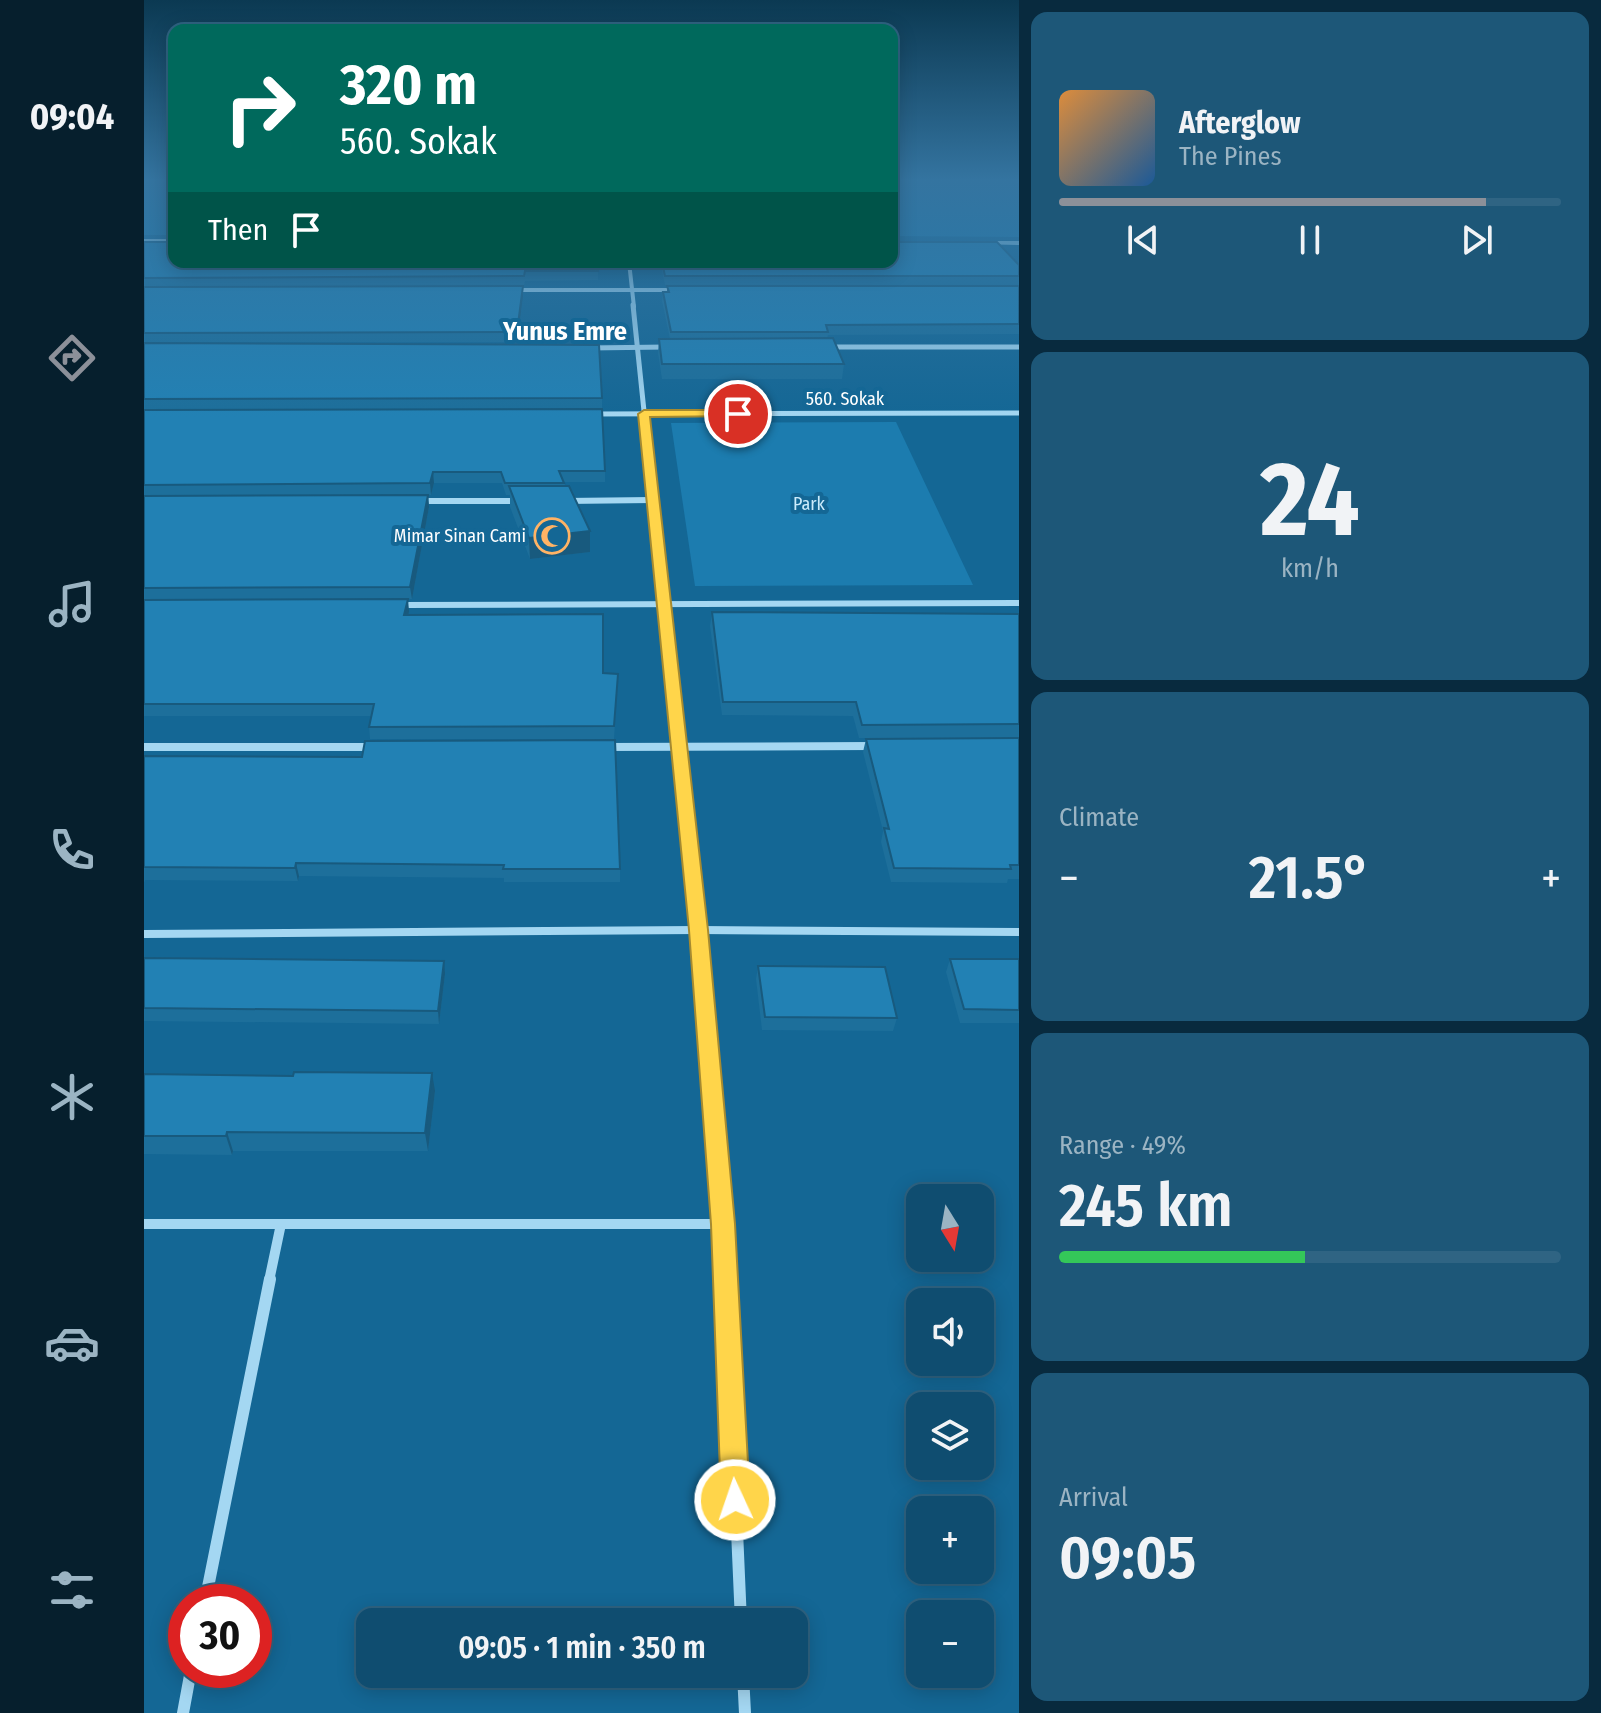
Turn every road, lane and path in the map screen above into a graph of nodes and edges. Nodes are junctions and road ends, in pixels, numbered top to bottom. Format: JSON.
{"nodes":[{"id":1,"x":630,"y":268,"type":"edge"},
{"id":2,"x":506,"y":290,"type":"edge"},
{"id":3,"x":632,"y":290,"type":"junction"},
{"id":4,"x":678,"y":290,"type":"edge"},
{"id":5,"x":637,"y":347,"type":"junction"},
{"id":6,"x":669,"y":347,"type":"edge"},
{"id":7,"x":812,"y":347,"type":"edge"},
{"id":8,"x":1019,"y":347,"type":"edge"},
{"id":9,"x":574,"y":348,"type":"edge"},
{"id":10,"x":1019,"y":413,"type":"edge"},
{"id":11,"x":581,"y":414,"type":"edge"},
{"id":12,"x":644,"y":414,"type":"junction"},
{"id":13,"x":652,"y":500,"type":"junction"},
{"id":14,"x":414,"y":501,"type":"edge"},
{"id":15,"x":525,"y":501,"type":"edge"},
{"id":16,"x":557,"y":501,"type":"edge"},
{"id":17,"x":662,"y":603,"type":"junction"},
{"id":18,"x":1019,"y":603,"type":"edge"},
{"id":19,"x":395,"y":605,"type":"edge"},
{"id":20,"x":880,"y":746,"type":"edge"},
{"id":21,"x":144,"y":747,"type":"edge"},
{"id":22,"x":380,"y":747,"type":"edge"},
{"id":23,"x":600,"y":747,"type":"edge"},
{"id":24,"x":678,"y":747,"type":"junction"},
{"id":25,"x":698,"y":930,"type":"junction"},
{"id":26,"x":1019,"y":932,"type":"edge"},
{"id":27,"x":144,"y":934,"type":"edge"},
{"id":28,"x":144,"y":1224,"type":"edge"},
{"id":29,"x":281,"y":1224,"type":"junction"},
{"id":30,"x":723,"y":1224,"type":"junction"},
{"id":31,"x":209,"y":1584,"type":"edge"},
{"id":32,"x":740,"y":1608,"type":"edge"},
{"id":33,"x":188,"y":1688,"type":"edge"},
{"id":34,"x":744,"y":1688,"type":"edge"},
{"id":35,"x":183,"y":1713,"type":"edge"},
{"id":36,"x":745,"y":1713,"type":"edge"}],
"edges":[{"from":1,"to":3,"type":"street"},
{"from":2,"to":3,"type":"street"},
{"from":3,"to":4,"type":"street"},
{"from":3,"to":5,"type":"street"},
{"from":5,"to":6,"type":"street"},
{"from":5,"to":9,"type":"street"},
{"from":5,"to":12,"type":"street"},
{"from":7,"to":8,"type":"street"},
{"from":10,"to":12,"type":"street","name":"560. Sokak"},
{"from":11,"to":12,"type":"street","name":"560. Sokak"},
{"from":12,"to":13,"type":"street"},
{"from":13,"to":16,"type":"street"},
{"from":13,"to":17,"type":"street"},
{"from":14,"to":15,"type":"street"},
{"from":17,"to":18,"type":"street"},
{"from":17,"to":19,"type":"street"},
{"from":17,"to":24,"type":"street"},
{"from":20,"to":24,"type":"street"},
{"from":21,"to":22,"type":"street"},
{"from":23,"to":24,"type":"street"},
{"from":24,"to":25,"type":"street"},
{"from":25,"to":26,"type":"street"},
{"from":25,"to":27,"type":"street"},
{"from":25,"to":30,"type":"street"},
{"from":28,"to":29,"type":"street"},
{"from":29,"to":30,"type":"street"},
{"from":29,"to":31,"type":"street"},
{"from":30,"to":32,"type":"street"},
{"from":33,"to":35,"type":"street"},
{"from":34,"to":36,"type":"street"}]}
